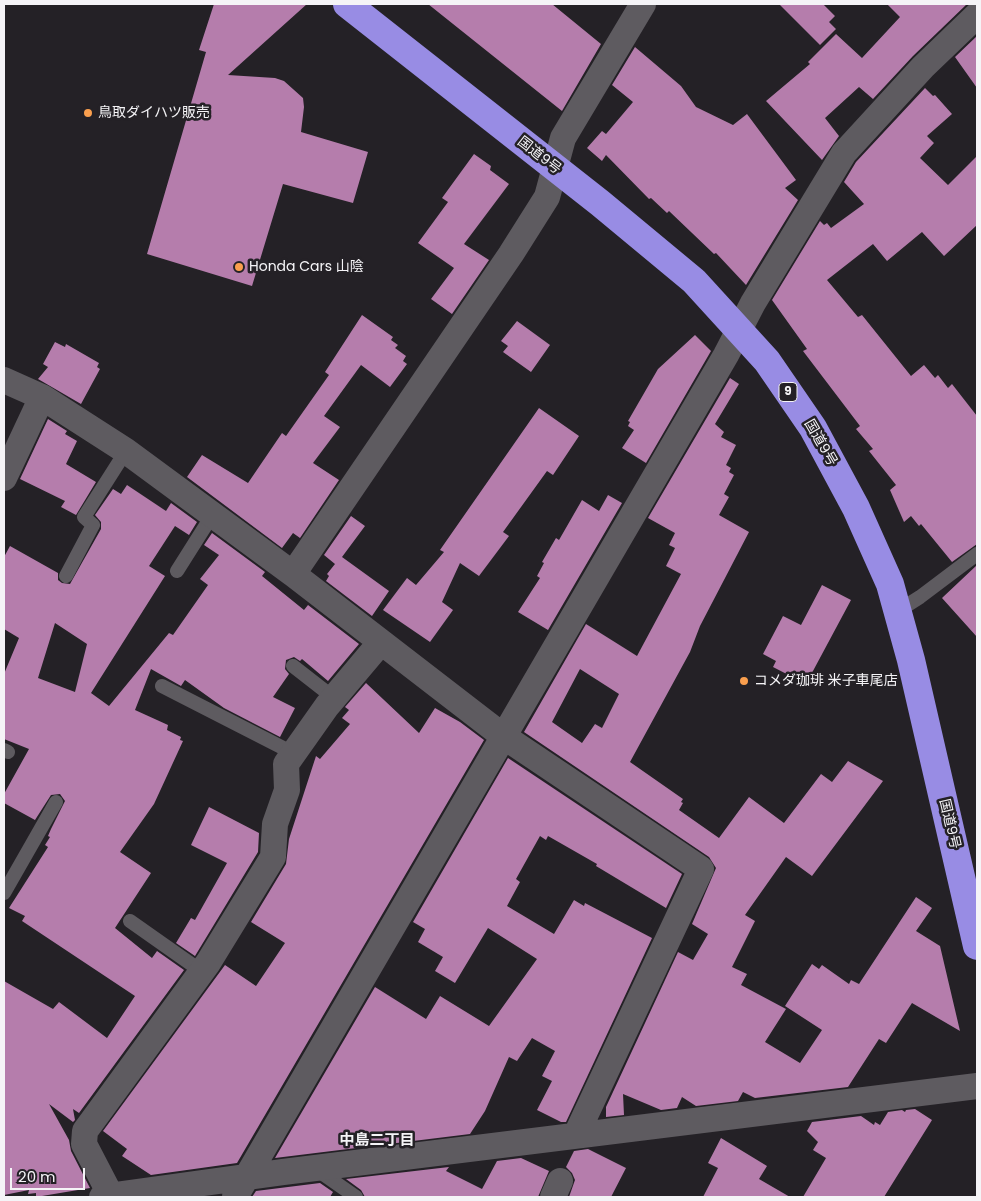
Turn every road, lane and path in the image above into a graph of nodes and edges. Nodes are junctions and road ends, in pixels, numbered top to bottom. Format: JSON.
{"nodes":[{"id":1,"x":346,"y":4,"type":"edge"},
{"id":2,"x":643,"y":4,"type":"edge"},
{"id":3,"x":977,"y":15,"type":"edge"},
{"id":4,"x":556,"y":169,"type":"junction"},
{"id":5,"x":740,"y":329,"type":"junction"},
{"id":6,"x":4,"y":380,"type":"edge"},
{"id":7,"x":42,"y":397,"type":"junction"},
{"id":8,"x":126,"y":451,"type":"junction"},
{"id":9,"x":4,"y":478,"type":"edge"},
{"id":10,"x":213,"y":514,"type":"junction"},
{"id":11,"x":977,"y":554,"type":"edge"},
{"id":12,"x":177,"y":571,"type":"dead end"},
{"id":13,"x":293,"y":574,"type":"junction"},
{"id":14,"x":66,"y":576,"type":"dead end"},
{"id":15,"x":898,"y":611,"type":"junction"},
{"id":16,"x":380,"y":642,"type":"junction"},
{"id":17,"x":293,"y":666,"type":"dead end"},
{"id":18,"x":162,"y":686,"type":"dead end"},
{"id":19,"x":334,"y":698,"type":"junction"},
{"id":20,"x":503,"y":736,"type":"junction"},
{"id":21,"x":293,"y":753,"type":"junction"},
{"id":22,"x":56,"y":802,"type":"dead end"},
{"id":23,"x":4,"y":893,"type":"edge"},
{"id":24,"x":130,"y":921,"type":"dead end"},
{"id":25,"x":977,"y":946,"type":"edge"},
{"id":26,"x":201,"y":971,"type":"junction"},
{"id":27,"x":977,"y":1086,"type":"edge"},
{"id":28,"x":576,"y":1135,"type":"junction"},
{"id":29,"x":315,"y":1168,"type":"junction"},
{"id":30,"x":241,"y":1187,"type":"edge"},
{"id":31,"x":338,"y":1193,"type":"edge"},
{"id":32,"x":107,"y":1197,"type":"edge"},
{"id":33,"x":356,"y":1197,"type":"edge"}],
"edges":[{"from":1,"to":4,"type":"highway","name":"国道9号","number":"9"},
{"from":2,"to":4,"type":"street"},
{"from":3,"to":5,"type":"street"},
{"from":4,"to":5,"type":"highway","name":"国道9号","number":"9"},
{"from":4,"to":13,"type":"street"},
{"from":5,"to":15,"type":"highway","name":"国道9号","number":"9"},
{"from":5,"to":20,"type":"street"},
{"from":6,"to":7,"type":"street"},
{"from":7,"to":8,"type":"street"},
{"from":7,"to":9,"type":"street"},
{"from":8,"to":10,"type":"street"},
{"from":8,"to":14,"type":"lane"},
{"from":10,"to":12,"type":"lane"},
{"from":10,"to":13,"type":"street"},
{"from":11,"to":15,"type":"lane"},
{"from":13,"to":16,"type":"street"},
{"from":15,"to":25,"type":"highway","name":"国道9号","number":"9"},
{"from":16,"to":19,"type":"street"},
{"from":16,"to":20,"type":"street"},
{"from":17,"to":19,"type":"lane"},
{"from":18,"to":21,"type":"lane"},
{"from":19,"to":21,"type":"street"},
{"from":20,"to":28,"type":"street"},
{"from":20,"to":30,"type":"street"},
{"from":21,"to":26,"type":"street"},
{"from":22,"to":23,"type":"lane"},
{"from":24,"to":26,"type":"lane"},
{"from":26,"to":32,"type":"street"},
{"from":27,"to":28,"type":"street"},
{"from":28,"to":29,"type":"street"},
{"from":29,"to":30,"type":"street"},
{"from":29,"to":31,"type":"lane"},
{"from":30,"to":32,"type":"street"},
{"from":31,"to":33,"type":"lane"}]}
